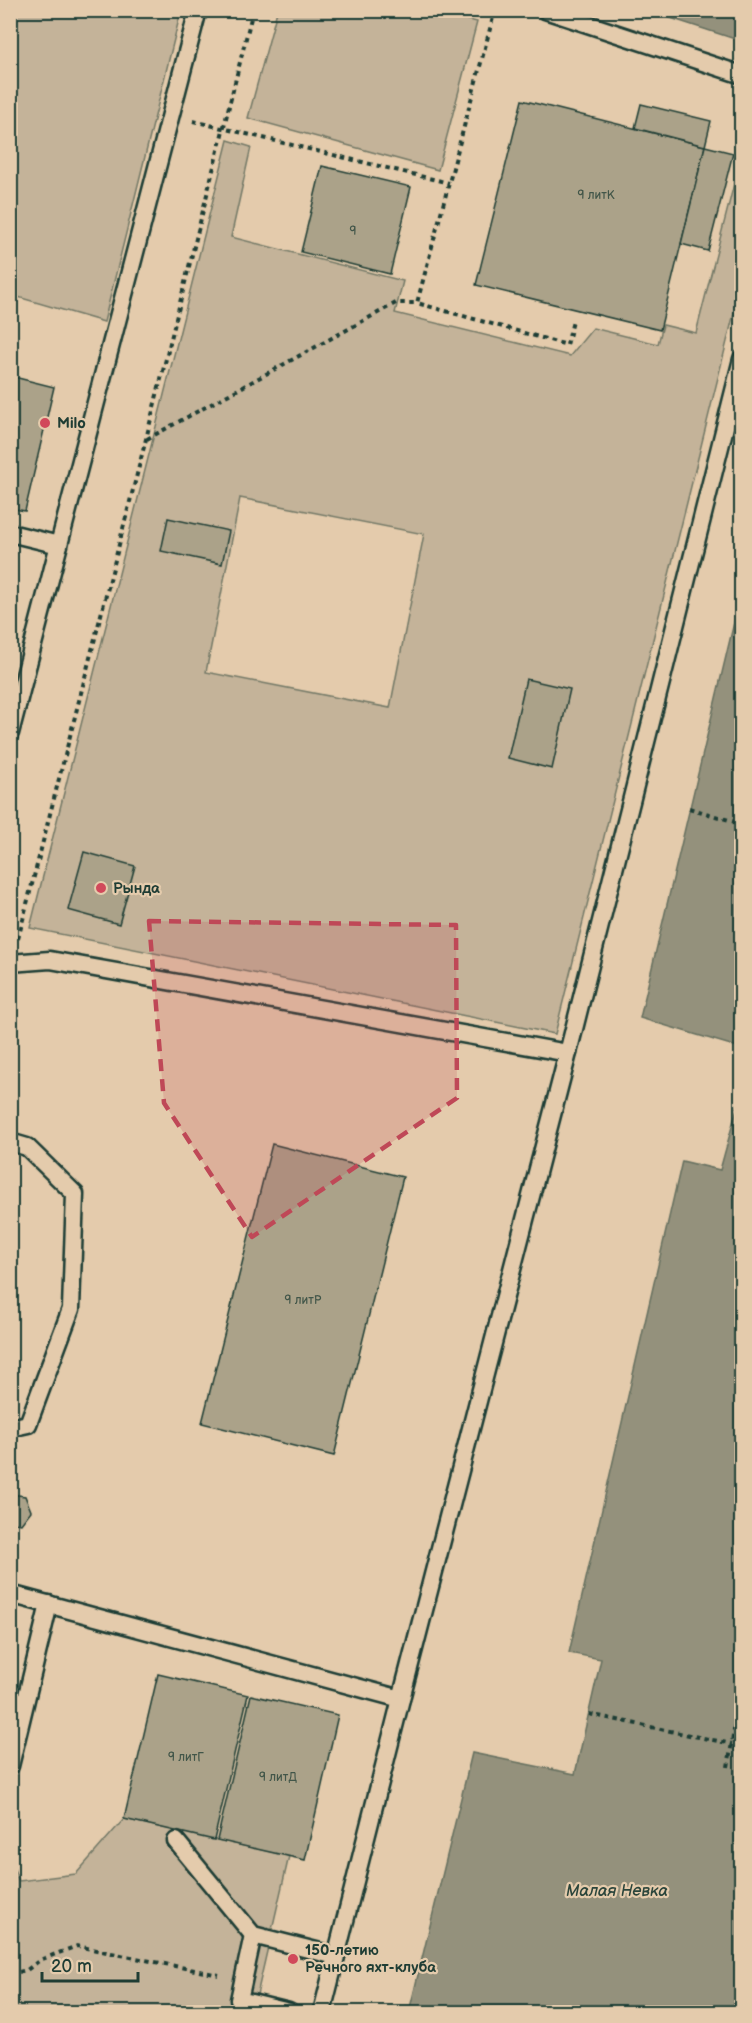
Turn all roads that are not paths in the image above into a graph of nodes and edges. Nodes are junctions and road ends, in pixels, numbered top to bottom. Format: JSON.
{"nodes":[{"id":1,"x":198,"y":10,"type":"edge"},
{"id":2,"x":545,"y":10,"type":"edge"},
{"id":3,"x":741,"y":75,"type":"edge"},
{"id":4,"x":741,"y":359,"type":"edge"},
{"id":5,"x":10,"y":533,"type":"edge"},
{"id":6,"x":59,"y":545,"type":"junction"},
{"id":7,"x":10,"y":733,"type":"edge"},
{"id":8,"x":11,"y":963,"type":"edge"},
{"id":9,"x":568,"y":1053,"type":"junction"},
{"id":10,"x":10,"y":1142,"type":"edge"},
{"id":11,"x":10,"y":1428,"type":"edge"},
{"id":12,"x":10,"y":1594,"type":"edge"},
{"id":13,"x":49,"y":1604,"type":"junction"},
{"id":14,"x":401,"y":1699,"type":"junction"},
{"id":15,"x":10,"y":1766,"type":"edge"},
{"id":16,"x":176,"y":1841,"type":"dead end"},
{"id":17,"x":253,"y":1935,"type":"junction"},
{"id":18,"x":336,"y":1956,"type":"junction"},
{"id":19,"x":289,"y":2013,"type":"edge"},
{"id":20,"x":322,"y":2013,"type":"edge"}],
"edges":[{"from":1,"to":6,"type":"lane"},
{"from":2,"to":3,"type":"lane"},
{"from":4,"to":9,"type":"lane"},
{"from":5,"to":6,"type":"lane"},
{"from":6,"to":7,"type":"lane"},
{"from":8,"to":9,"type":"lane"},
{"from":9,"to":14,"type":"lane"},
{"from":10,"to":11,"type":"lane"},
{"from":12,"to":13,"type":"lane"},
{"from":13,"to":14,"type":"lane"},
{"from":13,"to":15,"type":"lane"},
{"from":14,"to":18,"type":"lane"},
{"from":16,"to":17,"type":"lane"},
{"from":17,"to":18,"type":"lane"},
{"from":17,"to":19,"type":"lane"},
{"from":18,"to":20,"type":"lane"}]}
